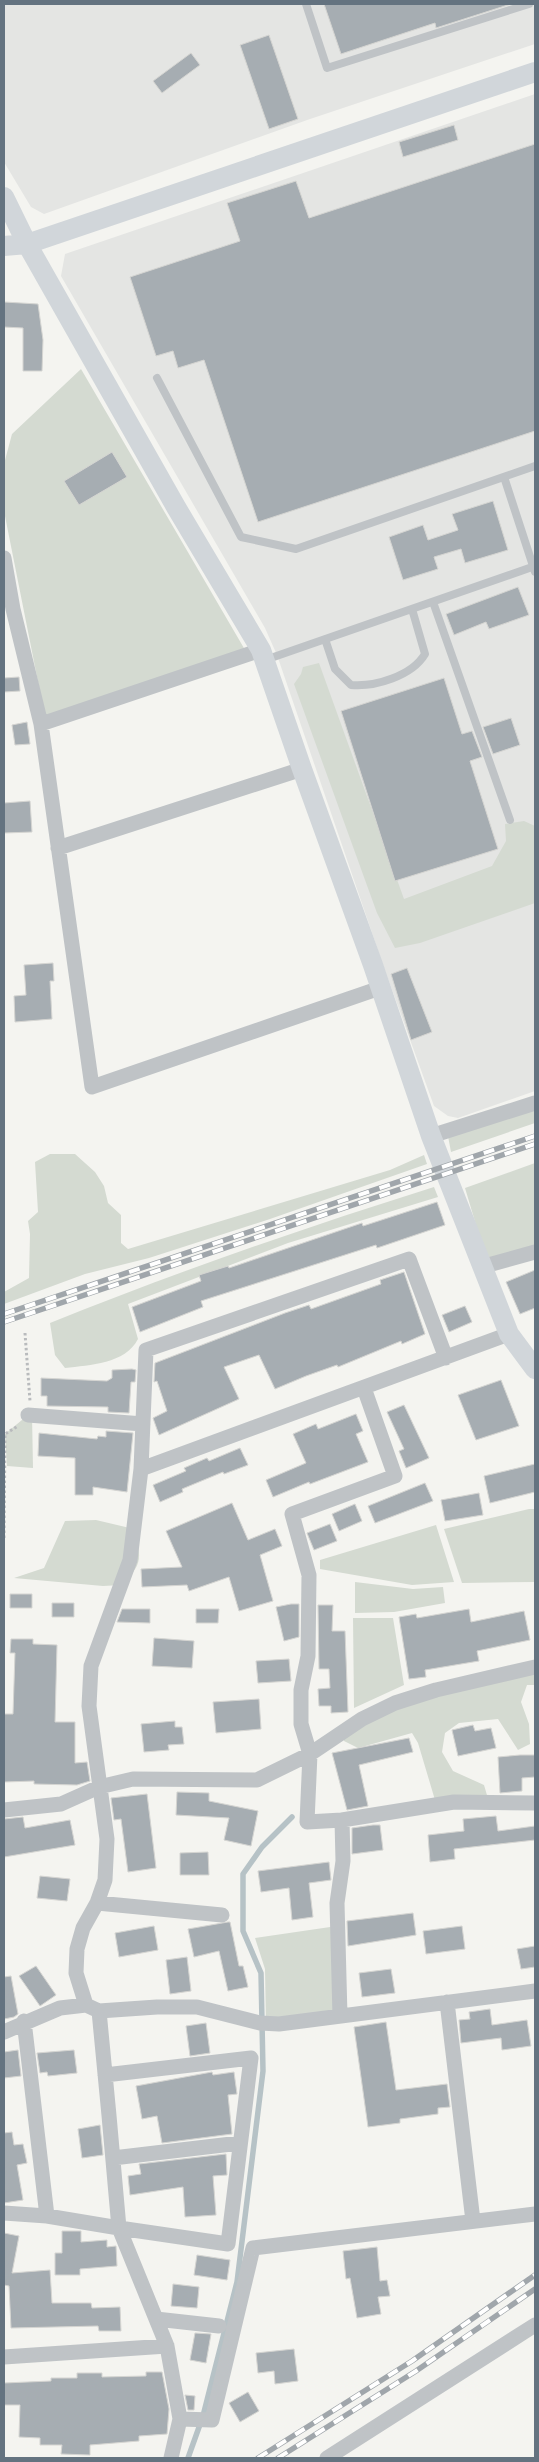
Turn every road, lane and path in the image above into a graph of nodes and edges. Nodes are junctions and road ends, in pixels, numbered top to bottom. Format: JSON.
{"nodes":[{"id":1,"x":306,"y":4,"type":"edge"},
{"id":2,"x":529,"y":4,"type":"edge"},
{"id":3,"x":535,"y":72,"type":"edge"},
{"id":4,"x":4,"y":197,"type":"edge"},
{"id":5,"x":27,"y":244,"type":"junction"},
{"id":6,"x":4,"y":246,"type":"edge"},
{"id":7,"x":157,"y":378,"type":"dead end"},
{"id":8,"x":535,"y":466,"type":"edge"},
{"id":9,"x":504,"y":477,"type":"junction"},
{"id":10,"x":4,"y":558,"type":"edge"},
{"id":11,"x":535,"y":568,"type":"edge"},
{"id":12,"x":433,"y":602,"type":"junction"},
{"id":13,"x":412,"y":609,"type":"junction"},
{"id":14,"x":8,"y":613,"type":"edge"},
{"id":15,"x":324,"y":639,"type":"junction"},
{"id":16,"x":263,"y":655,"type":"junction"},
{"id":17,"x":40,"y":724,"type":"junction"},
{"id":18,"x":302,"y":769,"type":"junction"},
{"id":19,"x":510,"y":820,"type":"dead end"},
{"id":20,"x":58,"y":848,"type":"junction"},
{"id":21,"x":380,"y":988,"type":"junction"},
{"id":22,"x":535,"y":1102,"type":"edge"},
{"id":23,"x":431,"y":1136,"type":"junction"},
{"id":24,"x":535,"y":1252,"type":"edge"},
{"id":25,"x":481,"y":1267,"type":"junction"},
{"id":26,"x":26,"y":1333,"type":"dead end"},
{"id":27,"x":509,"y":1334,"type":"junction"},
{"id":28,"x":446,"y":1358,"type":"junction"},
{"id":29,"x":535,"y":1369,"type":"edge"},
{"id":30,"x":364,"y":1388,"type":"junction"},
{"id":31,"x":28,"y":1415,"type":"junction"},
{"id":32,"x":143,"y":1424,"type":"junction"},
{"id":33,"x":141,"y":1469,"type":"junction"},
{"id":34,"x":4,"y":1538,"type":"edge"},
{"id":35,"x":535,"y":1667,"type":"edge"},
{"id":36,"x":310,"y":1754,"type":"junction"},
{"id":37,"x":99,"y":1787,"type":"junction"},
{"id":38,"x":535,"y":1803,"type":"edge"},
{"id":39,"x":4,"y":1810,"type":"edge"},
{"id":40,"x":342,"y":1820,"type":"junction"},
{"id":41,"x":97,"y":1903,"type":"junction"},
{"id":42,"x":222,"y":1915,"type":"dead end"},
{"id":43,"x":535,"y":1991,"type":"edge"},
{"id":44,"x":447,"y":2002,"type":"junction"},
{"id":45,"x":92,"y":2008,"type":"junction"},
{"id":46,"x":340,"y":2016,"type":"junction"},
{"id":47,"x":24,"y":2021,"type":"junction"},
{"id":48,"x":4,"y":2032,"type":"edge"},
{"id":49,"x":105,"y":2075,"type":"junction"},
{"id":50,"x":240,"y":2144,"type":"junction"},
{"id":51,"x":113,"y":2158,"type":"junction"},
{"id":52,"x":4,"y":2213,"type":"edge"},
{"id":53,"x":535,"y":2214,"type":"edge"},
{"id":54,"x":47,"y":2216,"type":"junction"},
{"id":55,"x":473,"y":2221,"type":"junction"},
{"id":56,"x":119,"y":2228,"type":"junction"},
{"id":57,"x":156,"y":2319,"type":"junction"},
{"id":58,"x":535,"y":2325,"type":"edge"},
{"id":59,"x":219,"y":2326,"type":"dead end"},
{"id":60,"x":167,"y":2346,"type":"junction"},
{"id":61,"x":4,"y":2357,"type":"edge"},
{"id":62,"x":180,"y":2419,"type":"junction"},
{"id":63,"x":172,"y":2458,"type":"edge"},
{"id":64,"x":326,"y":2458,"type":"edge"}],
"edges":[{"from":1,"to":2,"type":"lane"},
{"from":3,"to":5,"type":"street"},
{"from":4,"to":5,"type":"street"},
{"from":5,"to":6,"type":"street"},
{"from":5,"to":16,"type":"street"},
{"from":7,"to":9,"type":"lane"},
{"from":8,"to":9,"type":"lane"},
{"from":9,"to":11,"type":"lane"},
{"from":10,"to":14,"type":"street"},
{"from":11,"to":12,"type":"lane"},
{"from":12,"to":13,"type":"lane"},
{"from":12,"to":19,"type":"lane"},
{"from":13,"to":15,"type":"lane"},
{"from":13,"to":15,"type":"lane"},
{"from":14,"to":17,"type":"street"},
{"from":15,"to":16,"type":"lane"},
{"from":16,"to":17,"type":"street"},
{"from":16,"to":18,"type":"street"},
{"from":17,"to":20,"type":"street"},
{"from":18,"to":20,"type":"street"},
{"from":18,"to":21,"type":"street"},
{"from":20,"to":21,"type":"street"},
{"from":21,"to":23,"type":"street"},
{"from":22,"to":23,"type":"street"},
{"from":23,"to":25,"type":"street"},
{"from":24,"to":25,"type":"street"},
{"from":25,"to":27,"type":"street"},
{"from":26,"to":31,"type":"path"},
{"from":27,"to":28,"type":"street"},
{"from":27,"to":29,"type":"street"},
{"from":28,"to":30,"type":"street"},
{"from":28,"to":32,"type":"street"},
{"from":30,"to":33,"type":"street"},
{"from":30,"to":36,"type":"street"},
{"from":31,"to":32,"type":"street"},
{"from":31,"to":34,"type":"path"},
{"from":32,"to":33,"type":"street"},
{"from":33,"to":37,"type":"street"},
{"from":35,"to":36,"type":"street"},
{"from":36,"to":37,"type":"street"},
{"from":36,"to":40,"type":"street"},
{"from":37,"to":39,"type":"street"},
{"from":37,"to":41,"type":"street"},
{"from":38,"to":40,"type":"street"},
{"from":40,"to":46,"type":"street"},
{"from":41,"to":42,"type":"street"},
{"from":41,"to":45,"type":"street"},
{"from":43,"to":44,"type":"street"},
{"from":44,"to":46,"type":"street"},
{"from":44,"to":55,"type":"street"},
{"from":45,"to":46,"type":"street"},
{"from":45,"to":47,"type":"street"},
{"from":45,"to":49,"type":"street"},
{"from":47,"to":48,"type":"street"},
{"from":47,"to":54,"type":"street"},
{"from":49,"to":50,"type":"street"},
{"from":49,"to":51,"type":"street"},
{"from":50,"to":51,"type":"street"},
{"from":50,"to":56,"type":"street"},
{"from":51,"to":56,"type":"street"},
{"from":52,"to":54,"type":"street"},
{"from":53,"to":55,"type":"street"},
{"from":54,"to":56,"type":"street"},
{"from":55,"to":62,"type":"street"},
{"from":56,"to":57,"type":"street"},
{"from":57,"to":59,"type":"street"},
{"from":57,"to":60,"type":"street"},
{"from":58,"to":64,"type":"street"},
{"from":60,"to":61,"type":"street"},
{"from":60,"to":62,"type":"street"},
{"from":62,"to":63,"type":"street"}]}
